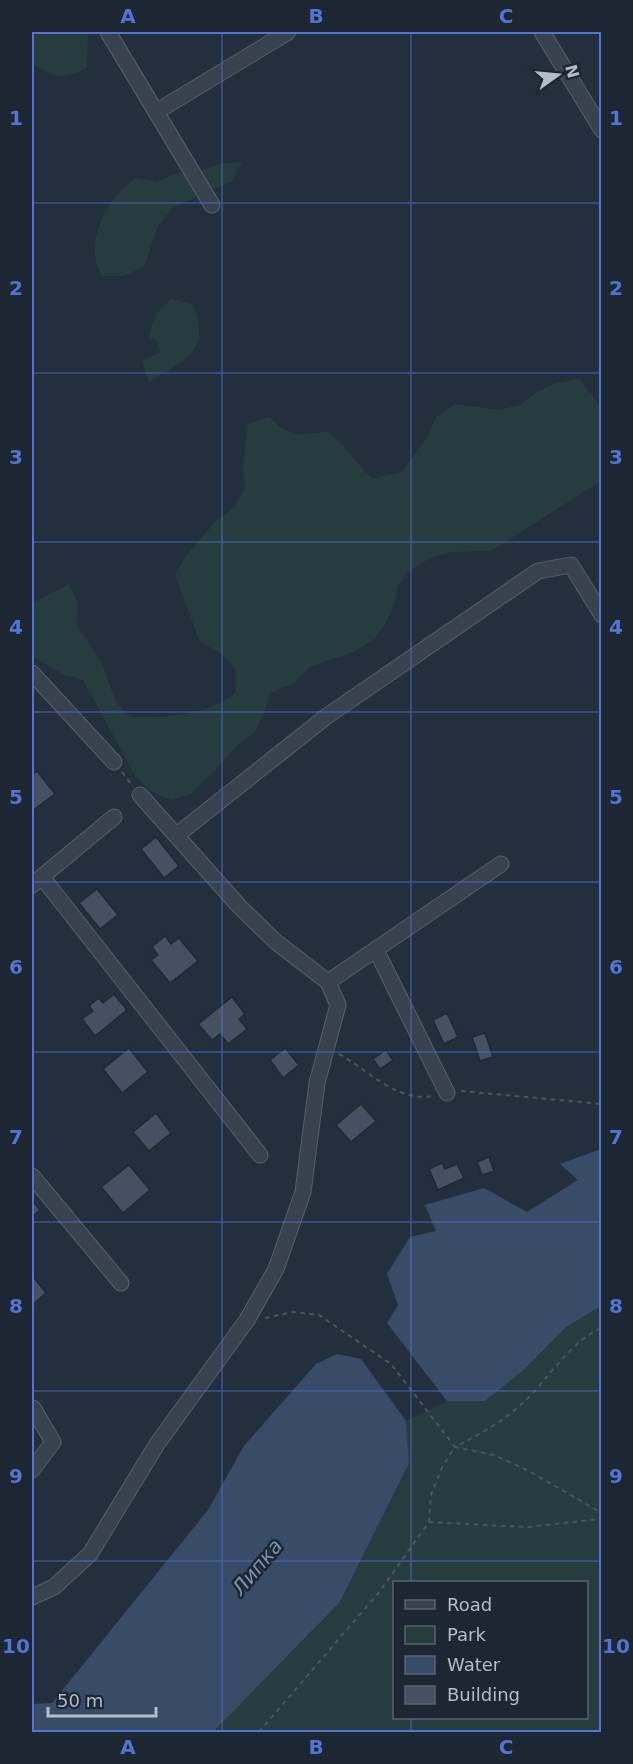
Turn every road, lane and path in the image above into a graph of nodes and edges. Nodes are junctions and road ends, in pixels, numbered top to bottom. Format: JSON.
{"nodes":[{"id":1,"x":108,"y":32,"type":"edge"},
{"id":2,"x":288,"y":32,"type":"edge"},
{"id":3,"x":542,"y":32,"type":"edge"},
{"id":4,"x":156,"y":112,"type":"junction"},
{"id":5,"x":602,"y":130,"type":"edge"},
{"id":6,"x":212,"y":205,"type":"dead end"},
{"id":7,"x":602,"y":615,"type":"edge"},
{"id":8,"x":32,"y":673,"type":"edge"},
{"id":9,"x":114,"y":762,"type":"joint"},
{"id":10,"x":140,"y":795,"type":"joint"},
{"id":11,"x":114,"y":817,"type":"dead end"},
{"id":12,"x":177,"y":835,"type":"junction"},
{"id":13,"x":501,"y":864,"type":"dead end"},
{"id":14,"x":37,"y":881,"type":"edge"},
{"id":15,"x":376,"y":950,"type":"junction"},
{"id":16,"x":328,"y":982,"type":"junction"},
{"id":17,"x":447,"y":1094,"type":"dead end"},
{"id":18,"x":260,"y":1155,"type":"dead end"},
{"id":19,"x":32,"y":1176,"type":"edge"},
{"id":20,"x":121,"y":1283,"type":"dead end"},
{"id":21,"x":251,"y":1312,"type":"junction"},
{"id":22,"x":602,"y":1328,"type":"edge"},
{"id":23,"x":33,"y":1408,"type":"edge"},
{"id":24,"x":455,"y":1447,"type":"junction"},
{"id":25,"x":32,"y":1470,"type":"edge"},
{"id":26,"x":602,"y":1514,"type":"edge"},
{"id":27,"x":599,"y":1519,"type":"junction"},
{"id":28,"x":429,"y":1522,"type":"junction"},
{"id":29,"x":602,"y":1522,"type":"edge"},
{"id":30,"x":32,"y":1597,"type":"edge"},
{"id":31,"x":259,"y":1732,"type":"edge"}],
"edges":[{"from":1,"to":4,"type":"street"},
{"from":2,"to":4,"type":"street"},
{"from":3,"to":5,"type":"street"},
{"from":4,"to":6,"type":"street"},
{"from":7,"to":12,"type":"street"},
{"from":8,"to":9,"type":"street"},
{"from":9,"to":10,"type":"path"},
{"from":10,"to":12,"type":"street"},
{"from":11,"to":14,"type":"street"},
{"from":12,"to":16,"type":"street"},
{"from":13,"to":15,"type":"street"},
{"from":14,"to":18,"type":"street"},
{"from":15,"to":16,"type":"street"},
{"from":15,"to":17,"type":"street"},
{"from":16,"to":21,"type":"street"},
{"from":19,"to":20,"type":"street"},
{"from":21,"to":24,"type":"path"},
{"from":21,"to":30,"type":"street"},
{"from":22,"to":24,"type":"path"},
{"from":23,"to":25,"type":"street"},
{"from":24,"to":26,"type":"path"},
{"from":24,"to":28,"type":"path"},
{"from":26,"to":27,"type":"path"},
{"from":27,"to":28,"type":"path"},
{"from":27,"to":29,"type":"path"},
{"from":28,"to":31,"type":"path"}]}
